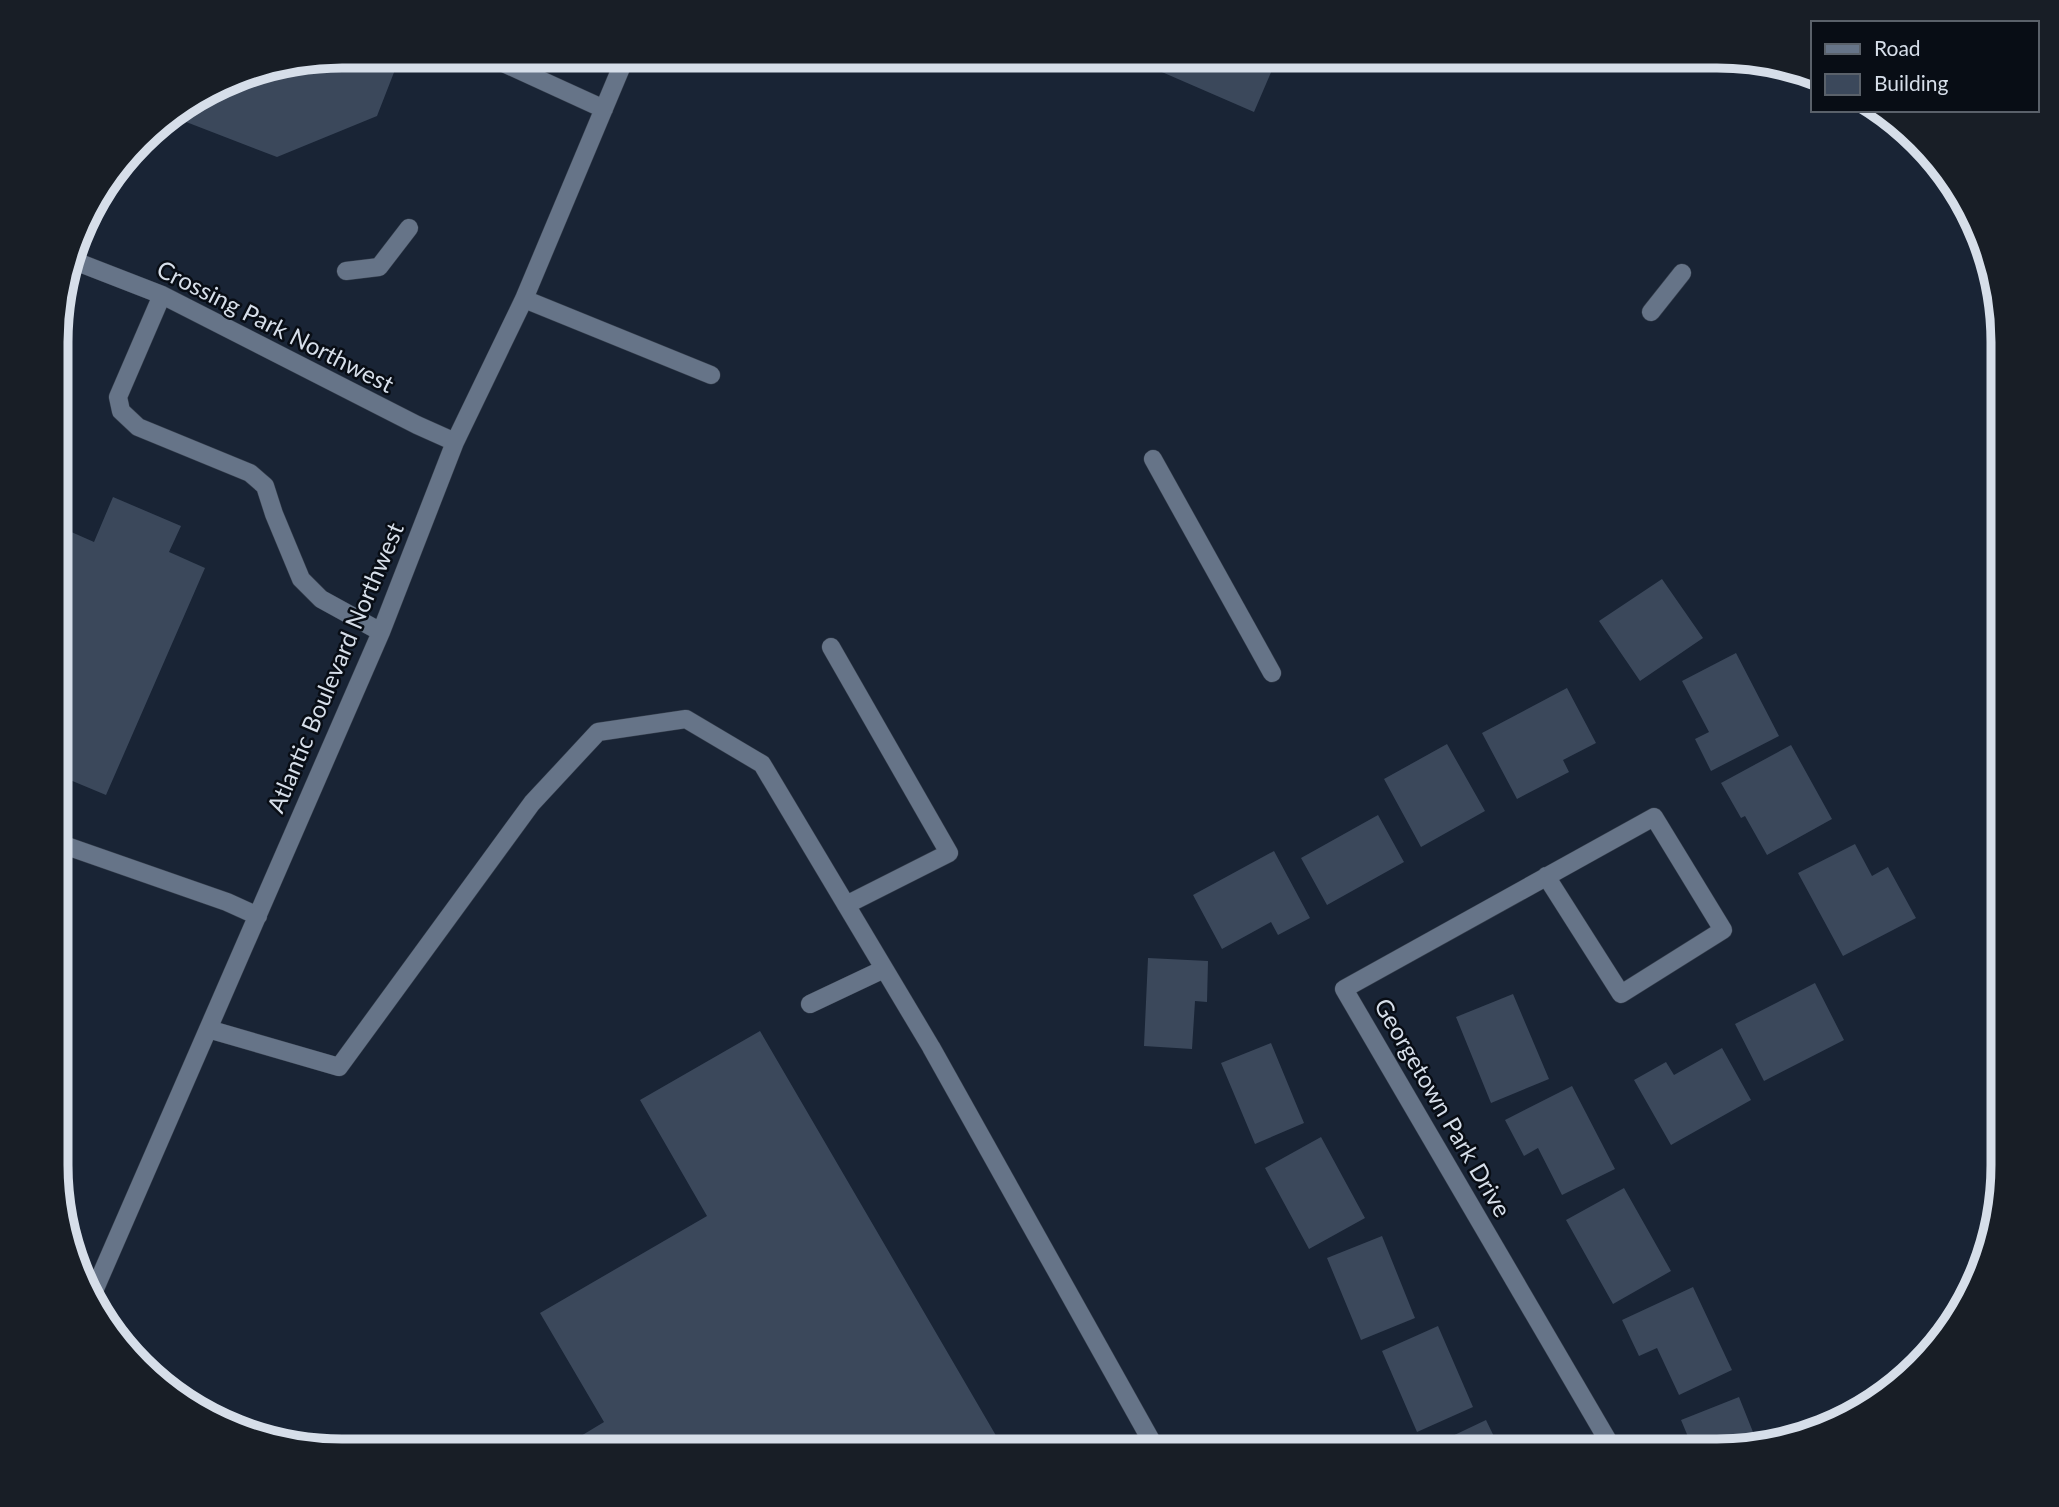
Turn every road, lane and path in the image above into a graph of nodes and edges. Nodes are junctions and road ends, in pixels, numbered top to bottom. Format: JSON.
{"nodes":[{"id":1,"x":515,"y":68,"type":"edge"},
{"id":2,"x":621,"y":68,"type":"edge"},
{"id":3,"x":604,"y":108,"type":"junction"},
{"id":4,"x":410,"y":228,"type":"dead end"},
{"id":5,"x":80,"y":263,"type":"edge"},
{"id":6,"x":346,"y":271,"type":"dead end"},
{"id":7,"x":1682,"y":273,"type":"dead end"},
{"id":8,"x":162,"y":295,"type":"junction"},
{"id":9,"x":524,"y":299,"type":"junction"},
{"id":10,"x":1651,"y":312,"type":"dead end"},
{"id":11,"x":711,"y":375,"type":"dead end"},
{"id":12,"x":455,"y":442,"type":"junction"},
{"id":13,"x":1153,"y":459,"type":"dead end"},
{"id":14,"x":381,"y":632,"type":"junction"},
{"id":15,"x":831,"y":647,"type":"dead end"},
{"id":16,"x":1272,"y":673,"type":"dead end"},
{"id":17,"x":68,"y":846,"type":"edge"},
{"id":18,"x":1546,"y":876,"type":"junction"},
{"id":19,"x":846,"y":905,"type":"junction"},
{"id":20,"x":258,"y":916,"type":"junction"},
{"id":21,"x":884,"y":969,"type":"junction"},
{"id":22,"x":810,"y":1004,"type":"dead end"},
{"id":23,"x":208,"y":1029,"type":"junction"},
{"id":24,"x":97,"y":1285,"type":"edge"},
{"id":25,"x":1150,"y":1439,"type":"edge"},
{"id":26,"x":1607,"y":1439,"type":"edge"}],
"edges":[{"from":1,"to":3,"type":"street"},
{"from":2,"to":3,"type":"street","name":"Atlantic Boulevard Northwest"},
{"from":3,"to":9,"type":"street","name":"Atlantic Boulevard Northwest"},
{"from":4,"to":6,"type":"street"},
{"from":5,"to":8,"type":"street","name":"Crossing Park Northwest"},
{"from":7,"to":10,"type":"street"},
{"from":8,"to":12,"type":"street","name":"Crossing Park Northwest"},
{"from":8,"to":14,"type":"street"},
{"from":9,"to":11,"type":"street"},
{"from":9,"to":12,"type":"street","name":"Atlantic Boulevard Northwest"},
{"from":12,"to":14,"type":"street","name":"Atlantic Boulevard Northwest"},
{"from":13,"to":16,"type":"street"},
{"from":14,"to":20,"type":"street","name":"Atlantic Boulevard Northwest"},
{"from":15,"to":19,"type":"street"},
{"from":17,"to":20,"type":"street"},
{"from":18,"to":18,"type":"street","name":"Georgetown Park Drive"},
{"from":18,"to":26,"type":"street","name":"Georgetown Park Drive"},
{"from":19,"to":21,"type":"street"},
{"from":19,"to":23,"type":"street"},
{"from":20,"to":23,"type":"street","name":"Atlantic Boulevard Northwest"},
{"from":21,"to":22,"type":"street"},
{"from":21,"to":25,"type":"street"},
{"from":23,"to":24,"type":"street","name":"Atlantic Boulevard Northwest"}]}
